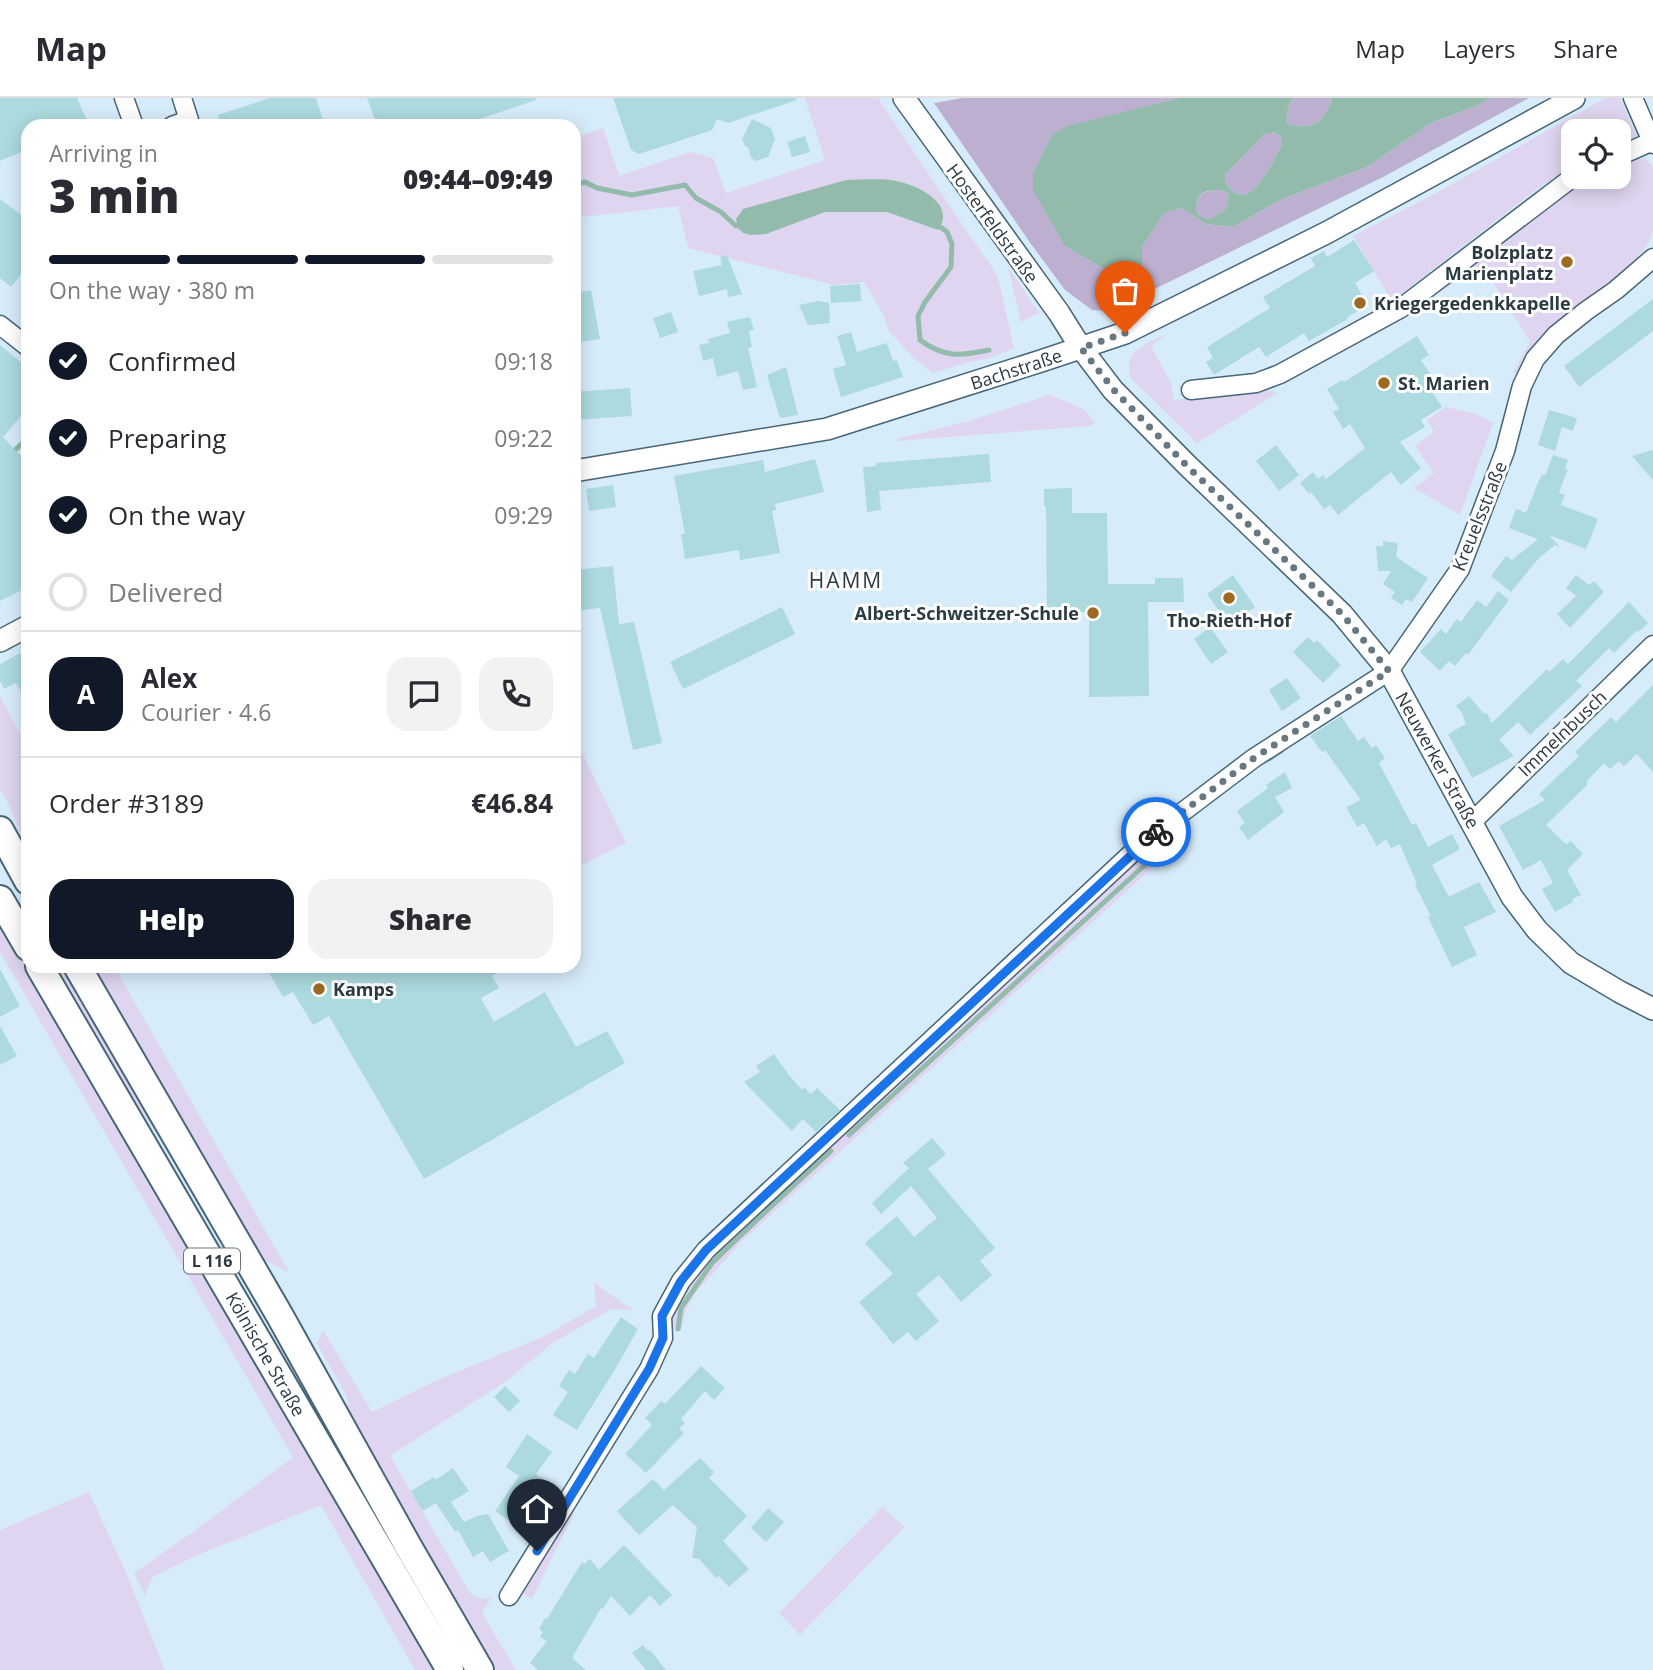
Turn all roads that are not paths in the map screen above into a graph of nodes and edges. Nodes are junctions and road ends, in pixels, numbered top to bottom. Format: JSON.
{"nodes":[{"id":1,"x":124,"y":98,"type":"edge"},
{"id":2,"x":181,"y":98,"type":"edge"},
{"id":3,"x":904,"y":98,"type":"edge"},
{"id":4,"x":1574,"y":98,"type":"edge"},
{"id":5,"x":1633,"y":98,"type":"edge"},
{"id":6,"x":132,"y":119,"type":"edge"},
{"id":7,"x":189,"y":119,"type":"edge"},
{"id":8,"x":1652,"y":142,"type":"edge"},
{"id":9,"x":1631,"y":151,"type":"edge"},
{"id":10,"x":1561,"y":186,"type":"edge"},
{"id":11,"x":1653,"y":260,"type":"edge"},
{"id":12,"x":0,"y":325,"type":"edge"},
{"id":13,"x":21,"y":342,"type":"edge"},
{"id":14,"x":1081,"y":348,"type":"junction"},
{"id":15,"x":1191,"y":390,"type":"dead end"},
{"id":16,"x":581,"y":470,"type":"edge"},
{"id":17,"x":21,"y":630,"type":"edge"},
{"id":18,"x":0,"y":641,"type":"edge"},
{"id":19,"x":1653,"y":645,"type":"edge"},
{"id":20,"x":1389,"y":671,"type":"junction"},
{"id":21,"x":1472,"y":821,"type":"junction"},
{"id":22,"x":0,"y":830,"type":"edge"},
{"id":23,"x":21,"y":868,"type":"edge"},
{"id":24,"x":0,"y":899,"type":"edge"},
{"id":25,"x":21,"y":935,"type":"edge"},
{"id":26,"x":43,"y":973,"type":"edge"},
{"id":27,"x":81,"y":973,"type":"edge"},
{"id":28,"x":1653,"y":1009,"type":"edge"},
{"id":29,"x":509,"y":1596,"type":"dead end"},
{"id":30,"x":450,"y":1670,"type":"edge"},
{"id":31,"x":480,"y":1670,"type":"edge"}],
"edges":[{"from":1,"to":6,"type":"street"},
{"from":2,"to":7,"type":"street"},
{"from":3,"to":14,"type":"street","name":"Hosterfeldstraße"},
{"from":4,"to":14,"type":"street","name":"Bachstraße"},
{"from":5,"to":8,"type":"street"},
{"from":8,"to":9,"type":"street"},
{"from":10,"to":15,"type":"street"},
{"from":11,"to":20,"type":"street","name":"Kreuelsstraße"},
{"from":12,"to":13,"type":"street"},
{"from":14,"to":16,"type":"street","name":"Bachstraße"},
{"from":14,"to":20,"type":"street","name":"Neuwerker Straße"},
{"from":17,"to":18,"type":"street"},
{"from":19,"to":21,"type":"street","name":"Immelnbusch"},
{"from":20,"to":21,"type":"street","name":"Neuwerker Straße"},
{"from":20,"to":29,"type":"street","name":"Kreuelsstraße"},
{"from":21,"to":28,"type":"street","name":"Neuwerker Straße"},
{"from":22,"to":23,"type":"main road"},
{"from":24,"to":25,"type":"main road"},
{"from":26,"to":30,"type":"main road","name":"Kölnische Straße","number":"L 116"},
{"from":27,"to":31,"type":"main road","name":"Kölnische Straße","number":"L 116"}]}
